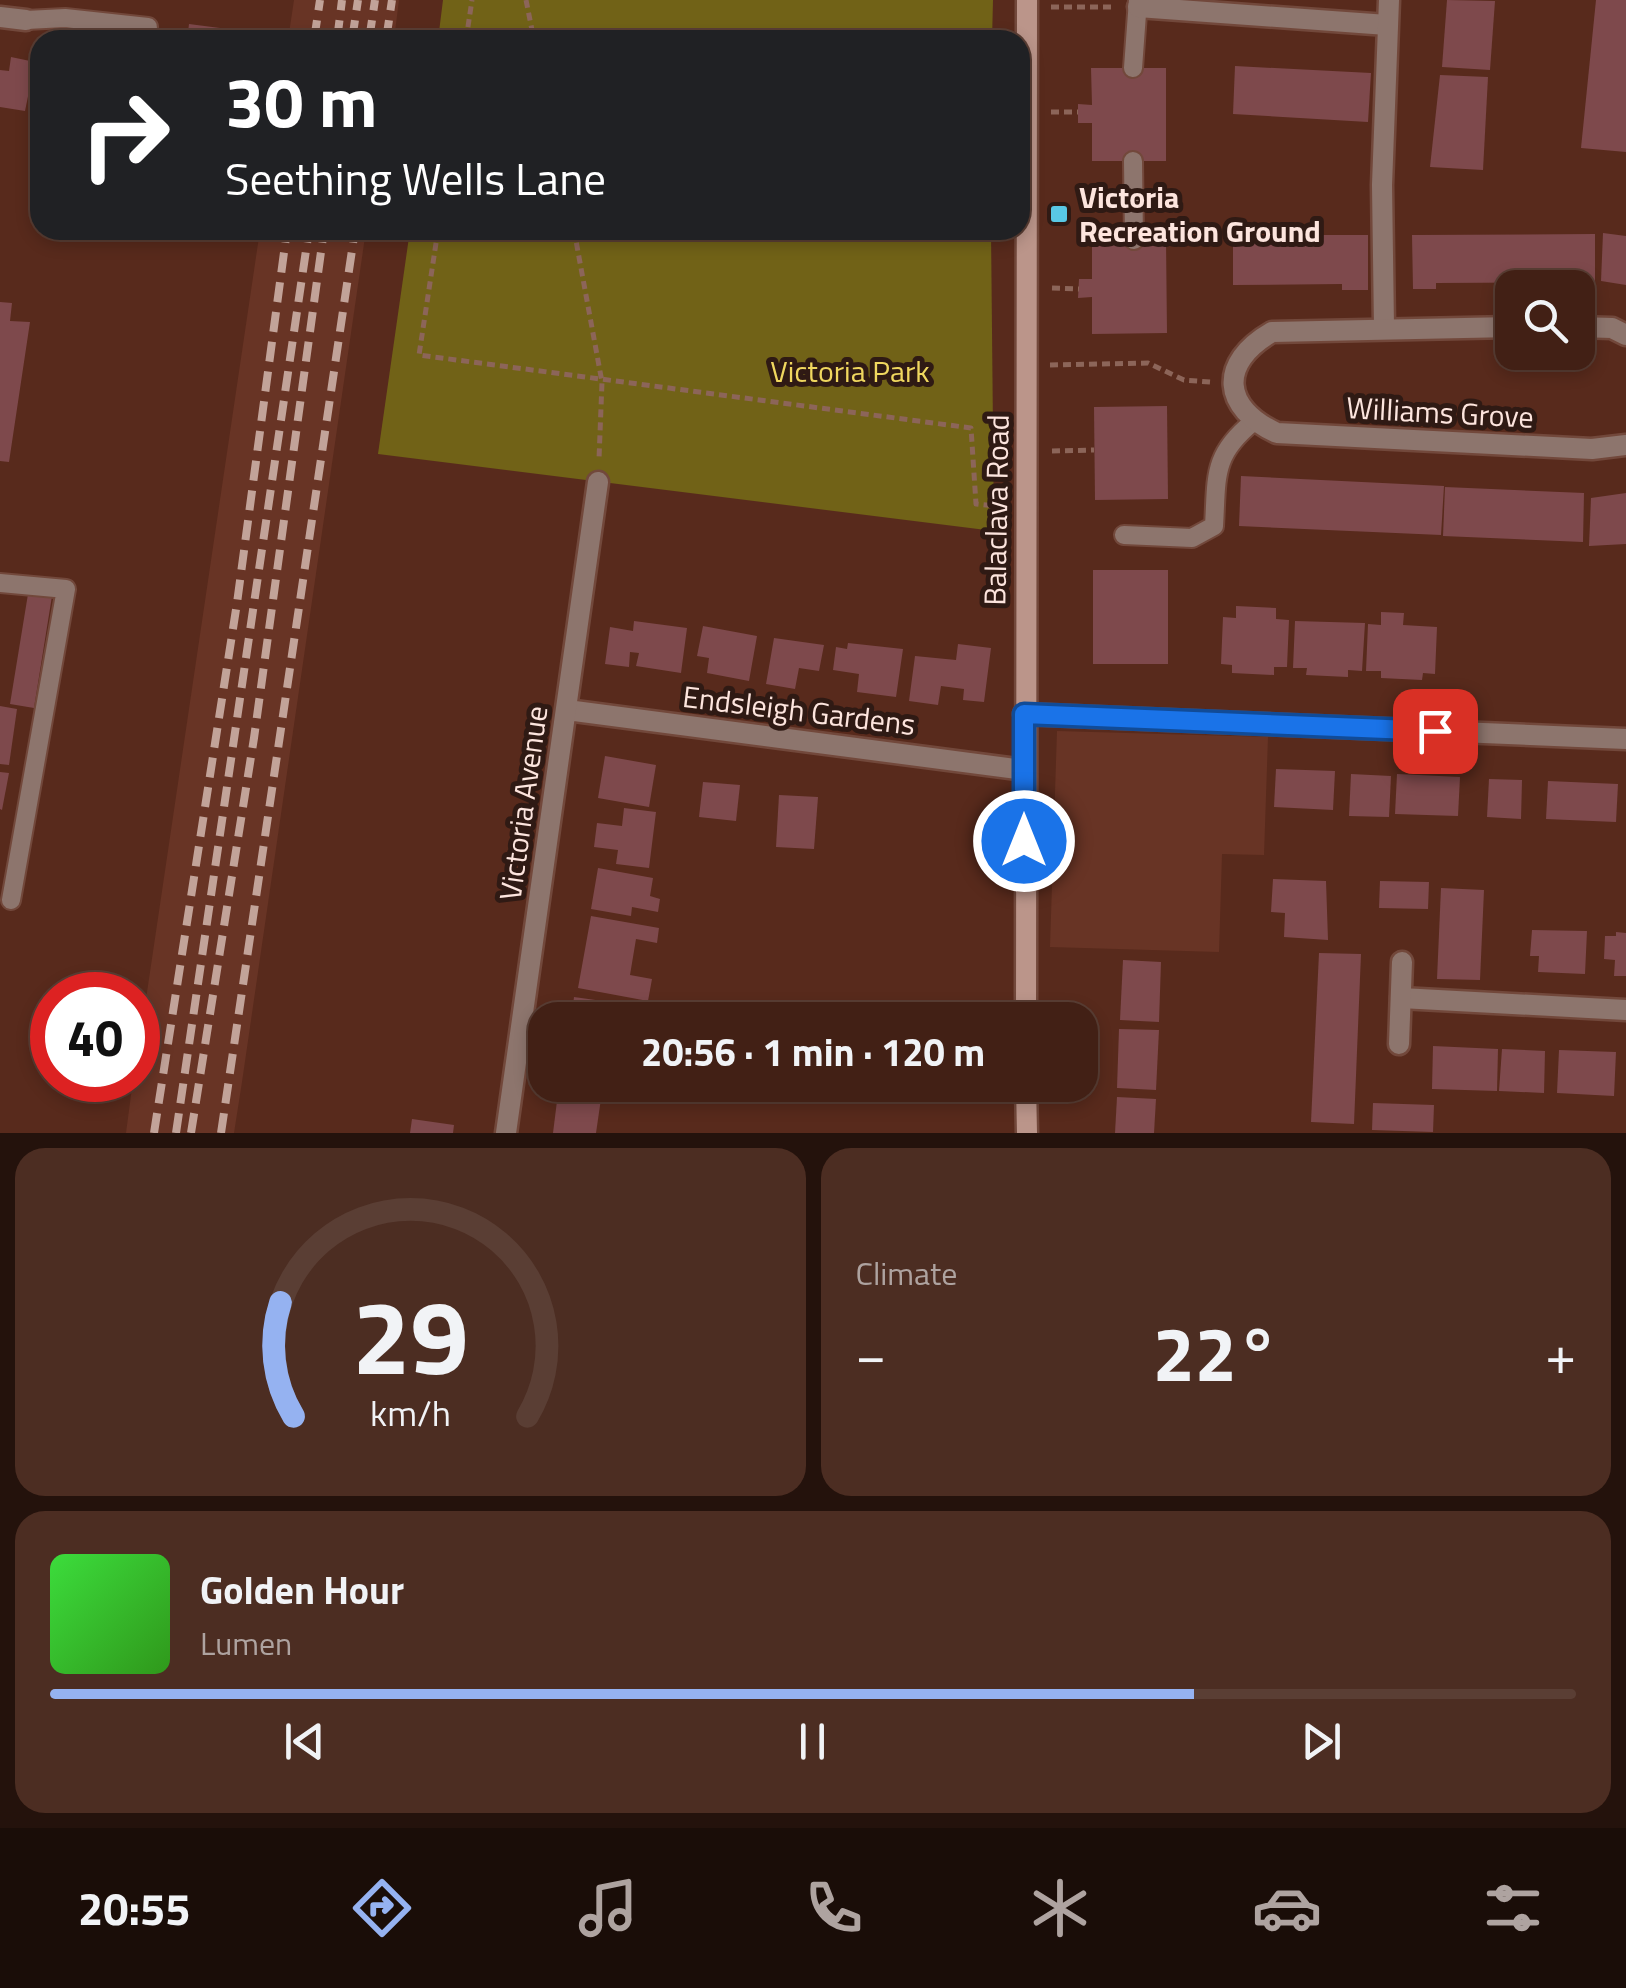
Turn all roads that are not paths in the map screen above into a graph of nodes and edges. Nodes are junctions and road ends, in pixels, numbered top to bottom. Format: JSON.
{"nodes":[{"id":1,"x":1027,"y":0,"type":"edge"},
{"id":2,"x":1389,"y":0,"type":"edge"},
{"id":3,"x":1138,"y":4,"type":"edge"},
{"id":4,"x":0,"y":17,"type":"edge"},
{"id":5,"x":26,"y":20,"type":"joint"},
{"id":6,"x":1386,"y":25,"type":"junction"},
{"id":7,"x":148,"y":26,"type":"dead end"},
{"id":8,"x":1027,"y":30,"type":"edge"},
{"id":9,"x":1132,"y":68,"type":"dead end"},
{"id":10,"x":1133,"y":161,"type":"dead end"},
{"id":11,"x":1027,"y":240,"type":"edge"},
{"id":12,"x":1134,"y":240,"type":"dead end"},
{"id":13,"x":1495,"y":327,"type":"edge"},
{"id":14,"x":1384,"y":328,"type":"junction"},
{"id":15,"x":1595,"y":328,"type":"edge"},
{"id":16,"x":1626,"y":335,"type":"edge"},
{"id":17,"x":1253,"y":422,"type":"junction"},
{"id":18,"x":1626,"y":445,"type":"edge"},
{"id":19,"x":598,"y":482,"type":"road end"},
{"id":20,"x":1124,"y":534,"type":"dead end"},
{"id":21,"x":0,"y":583,"type":"edge"},
{"id":22,"x":567,"y":710,"type":"junction"},
{"id":23,"x":1024,"y":714,"type":"junction"},
{"id":24,"x":1626,"y":740,"type":"edge"},
{"id":25,"x":1024,"y":770,"type":"junction"},
{"id":26,"x":12,"y":900,"type":"dead end"},
{"id":27,"x":1402,"y":962,"type":"dead end"},
{"id":28,"x":1401,"y":998,"type":"junction"},
{"id":29,"x":1026,"y":1002,"type":"edge"},
{"id":30,"x":1626,"y":1010,"type":"edge"},
{"id":31,"x":1399,"y":1044,"type":"dead end"},
{"id":32,"x":1026,"y":1102,"type":"edge"},
{"id":33,"x":506,"y":1133,"type":"edge"},
{"id":34,"x":1026,"y":1133,"type":"edge"}],
"edges":[{"from":1,"to":8,"type":"street","name":"Balaclava Road"},
{"from":2,"to":6,"type":"street"},
{"from":3,"to":6,"type":"street"},
{"from":3,"to":9,"type":"lane"},
{"from":4,"to":5,"type":"street"},
{"from":5,"to":7,"type":"lane"},
{"from":6,"to":14,"type":"street"},
{"from":10,"to":12,"type":"lane"},
{"from":11,"to":23,"type":"street","name":"Balaclava Road"},
{"from":13,"to":14,"type":"street"},
{"from":14,"to":17,"type":"street"},
{"from":15,"to":16,"type":"street"},
{"from":17,"to":18,"type":"street","name":"Williams Grove"},
{"from":17,"to":20,"type":"lane"},
{"from":19,"to":22,"type":"street","name":"Victoria Avenue"},
{"from":21,"to":26,"type":"lane"},
{"from":22,"to":25,"type":"street","name":"Endsleigh Gardens"},
{"from":22,"to":33,"type":"street","name":"Victoria Avenue"},
{"from":23,"to":24,"type":"street"},
{"from":23,"to":25,"type":"street","name":"Balaclava Road"},
{"from":25,"to":29,"type":"street","name":"Balaclava Road"},
{"from":27,"to":28,"type":"street"},
{"from":28,"to":30,"type":"street"},
{"from":28,"to":31,"type":"street"},
{"from":32,"to":34,"type":"street"}]}
